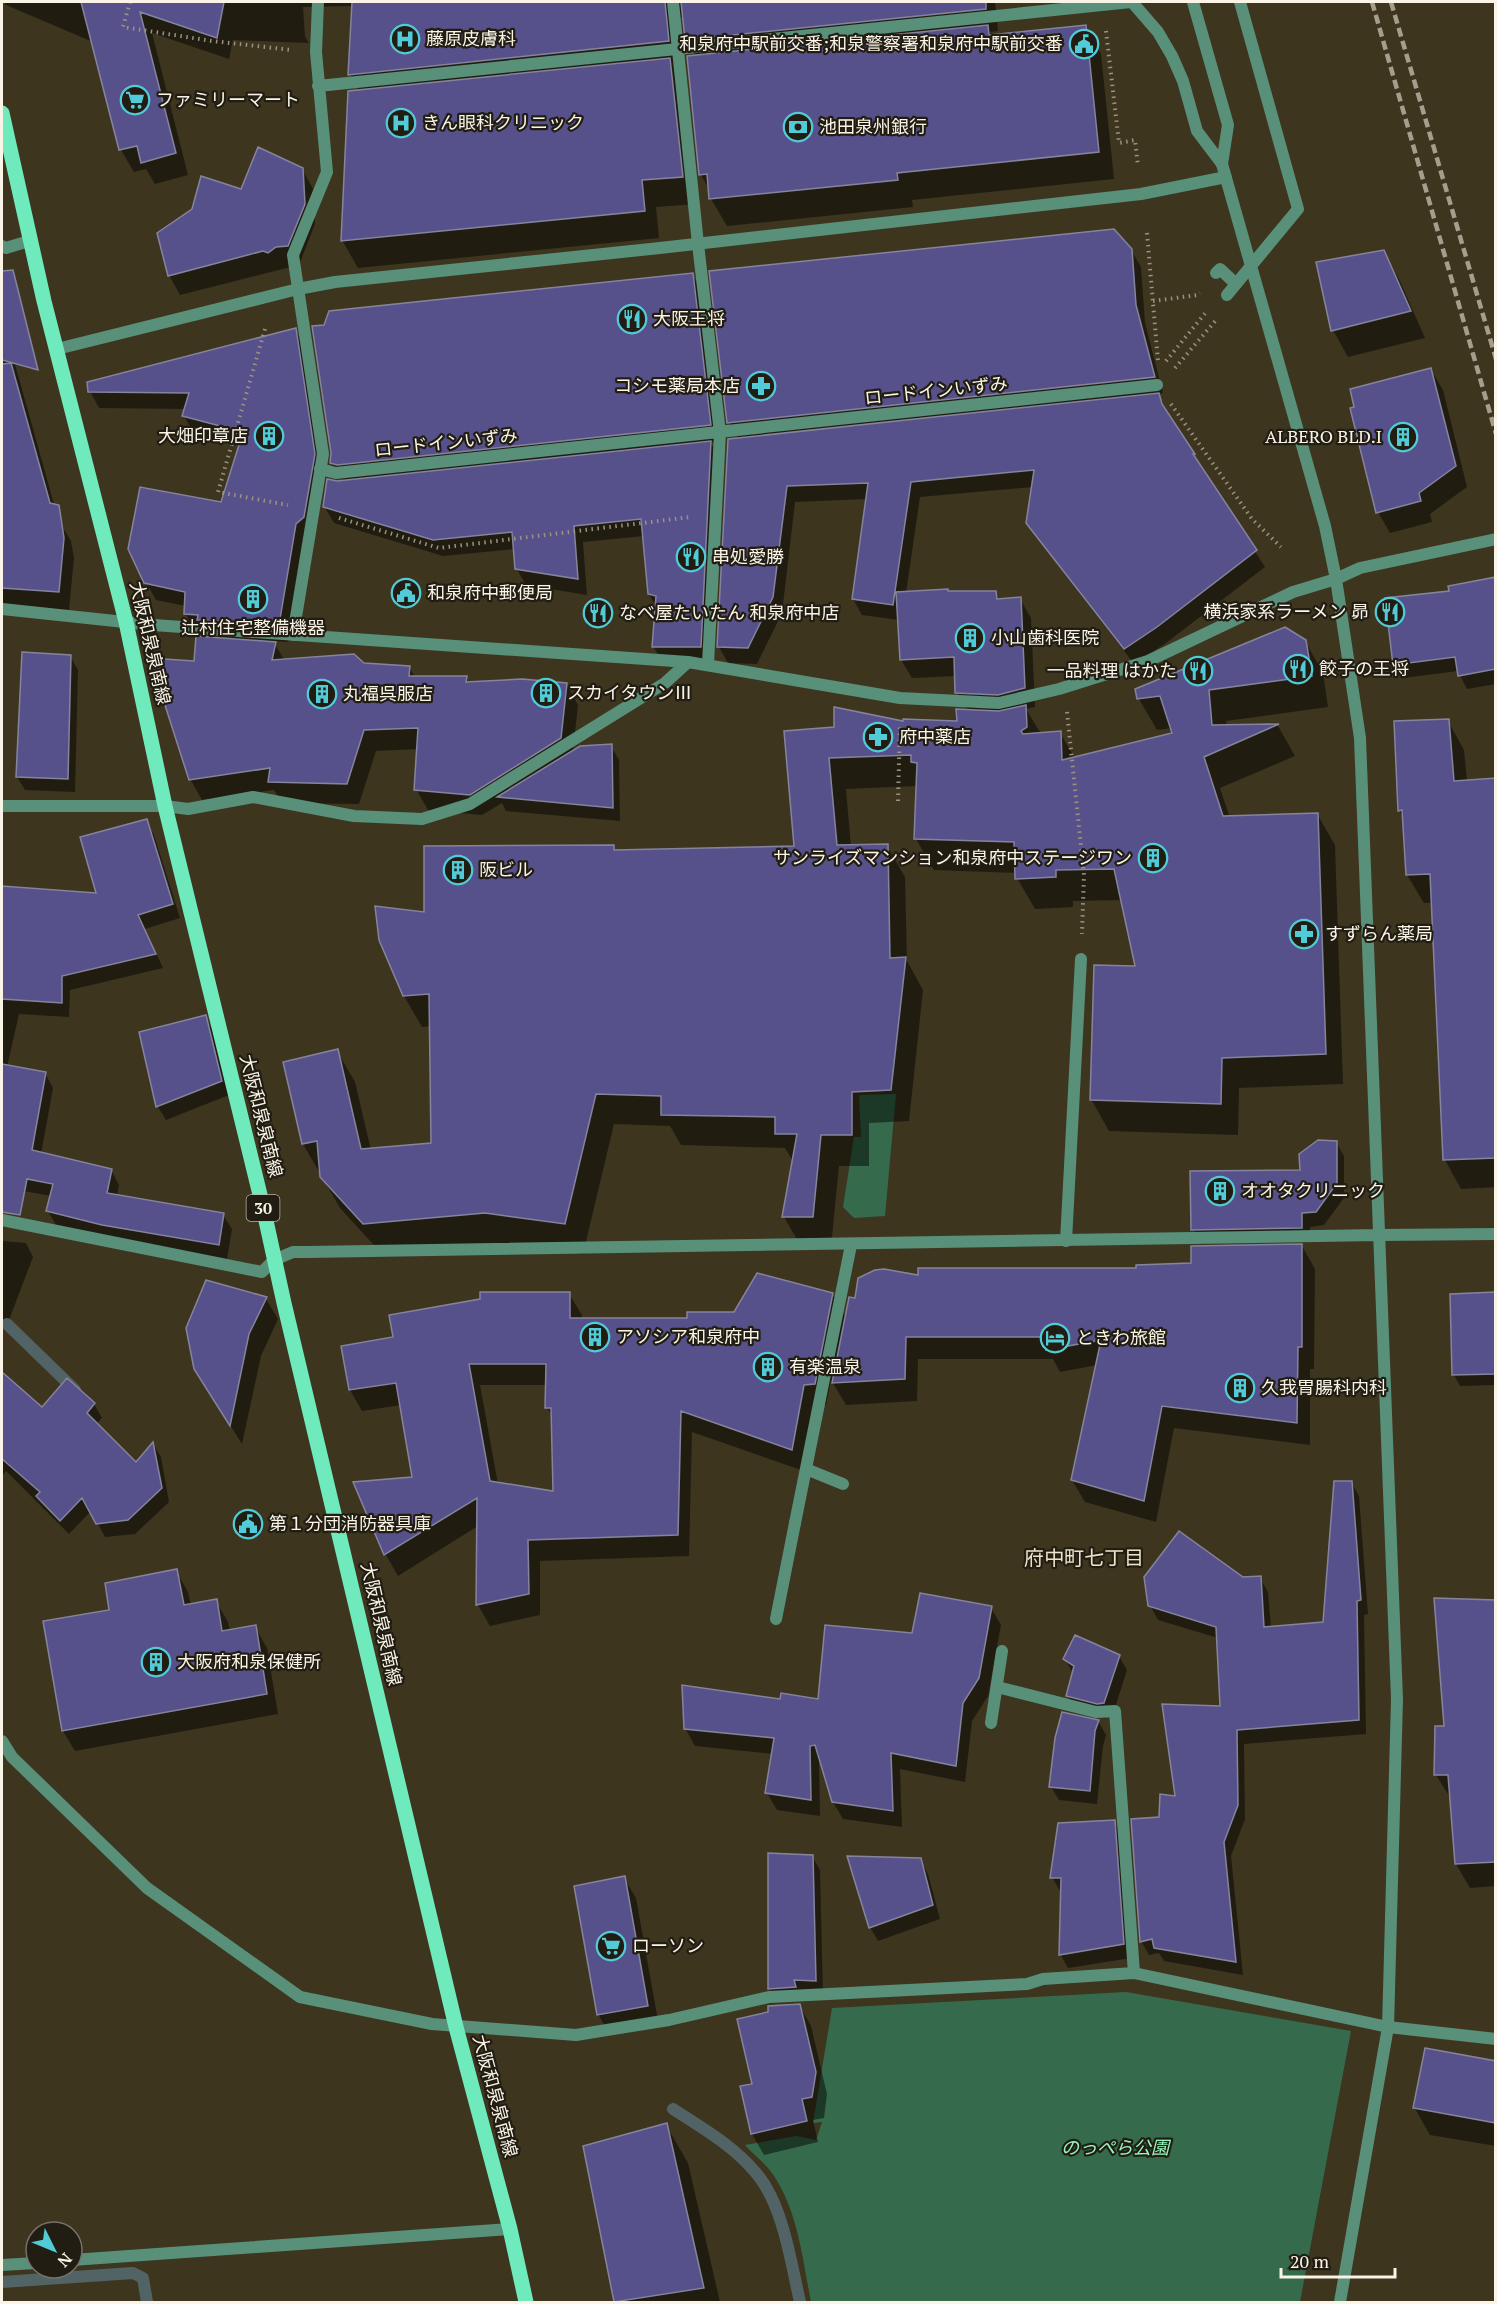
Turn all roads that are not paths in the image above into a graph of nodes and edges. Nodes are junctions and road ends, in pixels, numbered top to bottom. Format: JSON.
{"nodes":[{"id":1,"x":318,"y":2,"type":"edge"},
{"id":2,"x":673,"y":2,"type":"edge"},
{"id":3,"x":1131,"y":2,"type":"edge"},
{"id":4,"x":1193,"y":2,"type":"edge"},
{"id":5,"x":1240,"y":2,"type":"edge"},
{"id":6,"x":678,"y":49,"type":"junction"},
{"id":7,"x":318,"y":86,"type":"junction"},
{"id":8,"x":2,"y":113,"type":"edge"},
{"id":9,"x":1222,"y":164,"type":"junction"},
{"id":10,"x":1226,"y":177,"type":"junction"},
{"id":11,"x":29,"y":241,"type":"junction"},
{"id":12,"x":698,"y":244,"type":"junction"},
{"id":13,"x":2,"y":246,"type":"edge"},
{"id":14,"x":1216,"y":273,"type":"dead end"},
{"id":15,"x":1236,"y":284,"type":"junction"},
{"id":16,"x":298,"y":289,"type":"junction"},
{"id":17,"x":1228,"y":296,"type":"road end"},
{"id":18,"x":57,"y":349,"type":"junction"},
{"id":19,"x":1160,"y":383,"type":"road end"},
{"id":20,"x":720,"y":433,"type":"junction"},
{"id":21,"x":320,"y":469,"type":"junction"},
{"id":22,"x":1496,"y":539,"type":"edge"},
{"id":23,"x":1336,"y":579,"type":"junction"},
{"id":24,"x":2,"y":609,"type":"edge"},
{"id":25,"x":126,"y":622,"type":"junction"},
{"id":26,"x":293,"y":635,"type":"junction"},
{"id":27,"x":688,"y":662,"type":"junction"},
{"id":28,"x":708,"y":664,"type":"junction"},
{"id":29,"x":2,"y":806,"type":"edge"},
{"id":30,"x":165,"y":806,"type":"junction"},
{"id":31,"x":1081,"y":959,"type":"road end"},
{"id":32,"x":2,"y":1220,"type":"edge"},
{"id":33,"x":1496,"y":1234,"type":"edge"},
{"id":34,"x":1379,"y":1235,"type":"junction"},
{"id":35,"x":1066,"y":1240,"type":"junction"},
{"id":36,"x":851,"y":1245,"type":"junction"},
{"id":37,"x":274,"y":1260,"type":"junction"},
{"id":38,"x":806,"y":1469,"type":"junction"},
{"id":39,"x":843,"y":1484,"type":"dead end"},
{"id":40,"x":776,"y":1619,"type":"dead end"},
{"id":41,"x":1002,"y":1651,"type":"dead end"},
{"id":42,"x":997,"y":1687,"type":"junction"},
{"id":43,"x":991,"y":1723,"type":"dead end"},
{"id":44,"x":2,"y":1741,"type":"edge"},
{"id":45,"x":7,"y":1759,"type":"edge"},
{"id":46,"x":1134,"y":1973,"type":"junction"},
{"id":47,"x":456,"y":2027,"type":"junction"},
{"id":48,"x":1388,"y":2027,"type":"junction"},
{"id":49,"x":1496,"y":2039,"type":"edge"},
{"id":50,"x":510,"y":2229,"type":"junction"},
{"id":51,"x":84,"y":2259,"type":"edge"},
{"id":52,"x":24,"y":2264,"type":"edge"},
{"id":53,"x":2,"y":2265,"type":"edge"},
{"id":54,"x":526,"y":2302,"type":"edge"},
{"id":55,"x":1341,"y":2302,"type":"edge"}],
"edges":[{"from":1,"to":7,"type":"street"},
{"from":2,"to":6,"type":"street"},
{"from":3,"to":6,"type":"street"},
{"from":3,"to":9,"type":"street"},
{"from":4,"to":9,"type":"street"},
{"from":5,"to":15,"type":"street","bridge":true},
{"from":6,"to":7,"type":"street"},
{"from":6,"to":12,"type":"street"},
{"from":7,"to":16,"type":"street"},
{"from":8,"to":11,"type":"main road","name":"大阪和泉泉南線","number":"30"},
{"from":9,"to":10,"type":"street"},
{"from":10,"to":12,"type":"street"},
{"from":10,"to":23,"type":"street"},
{"from":11,"to":13,"type":"street"},
{"from":11,"to":18,"type":"main road","name":"大阪和泉泉南線","number":"30"},
{"from":12,"to":16,"type":"street"},
{"from":12,"to":20,"type":"street"},
{"from":14,"to":15,"type":"street"},
{"from":15,"to":17,"type":"street","bridge":true},
{"from":16,"to":18,"type":"street"},
{"from":16,"to":21,"type":"street"},
{"from":18,"to":25,"type":"main road","name":"大阪和泉泉南線","number":"30"},
{"from":19,"to":20,"type":"street","name":"ロードインいずみ"},
{"from":20,"to":21,"type":"street","name":"ロードインいずみ"},
{"from":20,"to":28,"type":"street"},
{"from":21,"to":26,"type":"street"},
{"from":22,"to":23,"type":"street"},
{"from":23,"to":28,"type":"street"},
{"from":23,"to":34,"type":"street"},
{"from":24,"to":25,"type":"street"},
{"from":25,"to":26,"type":"street"},
{"from":25,"to":30,"type":"main road","name":"大阪和泉泉南線","number":"30"},
{"from":26,"to":27,"type":"street"},
{"from":27,"to":28,"type":"street"},
{"from":27,"to":30,"type":"street"},
{"from":29,"to":30,"type":"street"},
{"from":30,"to":37,"type":"main road","name":"大阪和泉泉南線","number":"30"},
{"from":31,"to":35,"type":"street"},
{"from":32,"to":37,"type":"street"},
{"from":33,"to":34,"type":"street"},
{"from":34,"to":35,"type":"street"},
{"from":34,"to":48,"type":"street"},
{"from":35,"to":36,"type":"street"},
{"from":36,"to":37,"type":"street"},
{"from":36,"to":38,"type":"street"},
{"from":37,"to":47,"type":"main road","name":"大阪和泉泉南線","number":"30"},
{"from":38,"to":39,"type":"street"},
{"from":38,"to":40,"type":"street"},
{"from":41,"to":42,"type":"street"},
{"from":42,"to":43,"type":"street"},
{"from":42,"to":46,"type":"street"},
{"from":44,"to":45,"type":"street"},
{"from":45,"to":47,"type":"street"},
{"from":46,"to":47,"type":"street"},
{"from":46,"to":48,"type":"street"},
{"from":47,"to":50,"type":"main road","name":"大阪和泉泉南線","number":"30"},
{"from":48,"to":49,"type":"street"},
{"from":48,"to":55,"type":"street"},
{"from":50,"to":51,"type":"street"},
{"from":50,"to":54,"type":"main road","name":"大阪和泉泉南線","number":"30"},
{"from":52,"to":53,"type":"street"}]}
